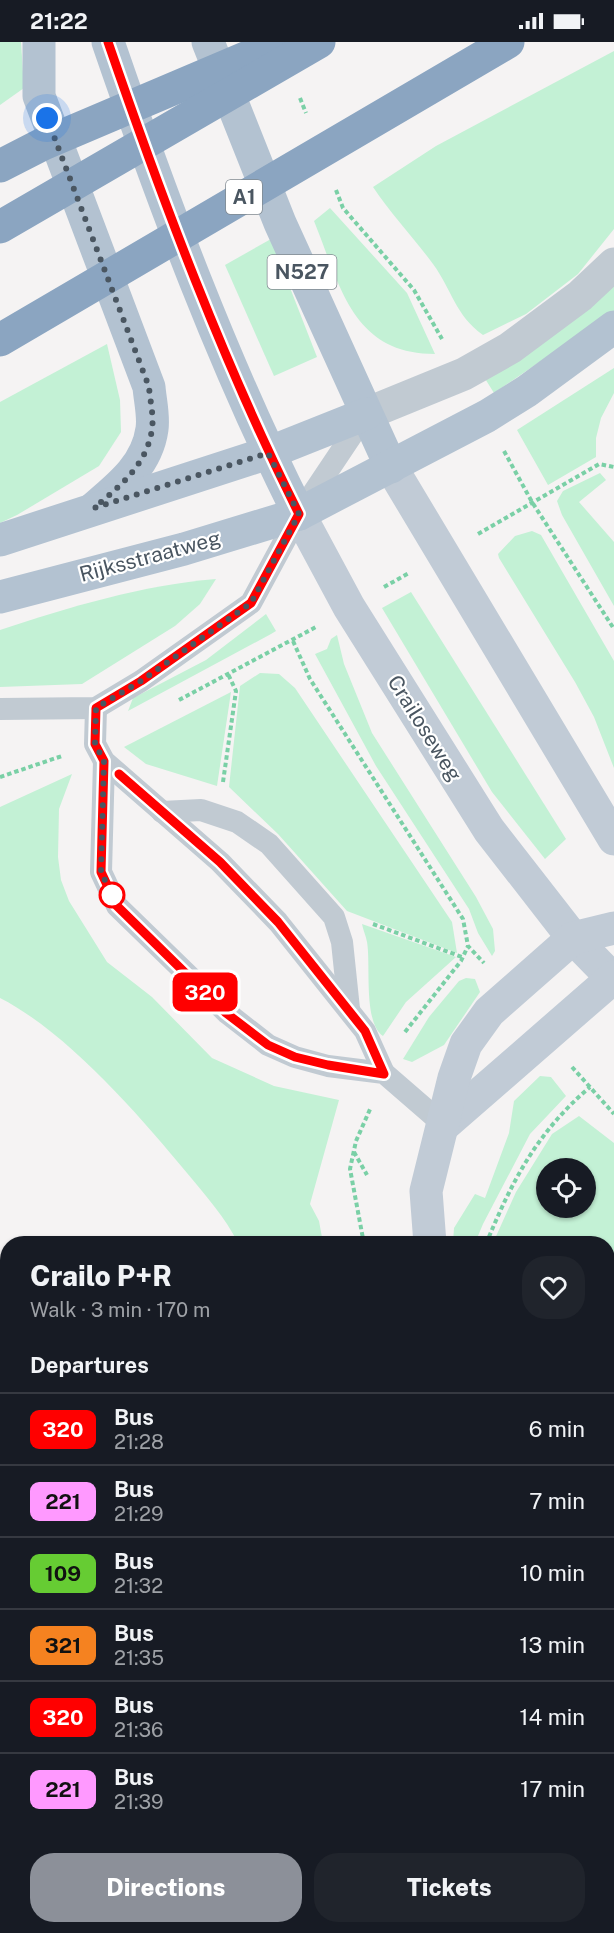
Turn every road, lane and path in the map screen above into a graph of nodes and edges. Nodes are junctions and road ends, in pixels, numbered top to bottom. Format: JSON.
{"nodes":[{"id":1,"x":39,"y":42,"type":"edge"},
{"id":2,"x":108,"y":42,"type":"edge"},
{"id":3,"x":208,"y":42,"type":"edge"},
{"id":4,"x":283,"y":42,"type":"edge"},
{"id":5,"x":318,"y":42,"type":"edge"},
{"id":6,"x":508,"y":42,"type":"edge"},
{"id":7,"x":300,"y":97,"type":"dead end"},
{"id":8,"x":309,"y":119,"type":"dead end"},
{"id":9,"x":0,"y":166,"type":"edge"},
{"id":10,"x":335,"y":186,"type":"dead end"},
{"id":11,"x":0,"y":227,"type":"edge"},
{"id":12,"x":614,"y":264,"type":"edge"},
{"id":13,"x":614,"y":327,"type":"edge"},
{"id":14,"x":0,"y":340,"type":"edge"},
{"id":15,"x":461,"y":375,"type":"junction"},
{"id":16,"x":366,"y":414,"type":"junction"},
{"id":17,"x":484,"y":418,"type":"junction"},
{"id":18,"x":268,"y":453,"type":"junction"},
{"id":19,"x":391,"y":467,"type":"junction"},
{"id":20,"x":614,"y":467,"type":"edge"},
{"id":21,"x":532,"y":502,"type":"junction"},
{"id":22,"x":94,"y":508,"type":"junction"},
{"id":23,"x":299,"y":514,"type":"junction"},
{"id":24,"x":0,"y":540,"type":"edge"},
{"id":25,"x":0,"y":597,"type":"edge"},
{"id":26,"x":614,"y":629,"type":"edge"},
{"id":27,"x":293,"y":641,"type":"dead end"},
{"id":28,"x":228,"y":674,"type":"dead end"},
{"id":29,"x":96,"y":708,"type":"junction"},
{"id":30,"x":0,"y":710,"type":"edge"},
{"id":31,"x":104,"y":761,"type":"junction"},
{"id":32,"x":162,"y":812,"type":"junction"},
{"id":33,"x":214,"y":814,"type":"junction"},
{"id":34,"x":614,"y":838,"type":"edge"},
{"id":35,"x":334,"y":917,"type":"junction"},
{"id":36,"x":614,"y":928,"type":"edge"},
{"id":37,"x":573,"y":938,"type":"junction"},
{"id":38,"x":462,"y":957,"type":"dead end"},
{"id":39,"x":614,"y":979,"type":"edge"},
{"id":40,"x":511,"y":992,"type":"junction"},
{"id":41,"x":349,"y":1010,"type":"junction"},
{"id":42,"x":548,"y":1035,"type":"junction"},
{"id":43,"x":384,"y":1074,"type":"junction"},
{"id":44,"x":590,"y":1087,"type":"junction"},
{"id":45,"x":614,"y":1114,"type":"edge"},
{"id":46,"x":444,"y":1125,"type":"junction"},
{"id":47,"x":354,"y":1151,"type":"dead end"},
{"id":48,"x":368,"y":1175,"type":"dead end"},
{"id":49,"x":429,"y":1236,"type":"edge"},
{"id":50,"x":489,"y":1236,"type":"edge"}],
"edges":[{"from":1,"to":22,"type":"main road"},
{"from":2,"to":18,"type":"main road","name":"Crailoseweg"},
{"from":3,"to":16,"type":"main road","number":"N527"},
{"from":4,"to":9,"type":"highway"},
{"from":5,"to":11,"type":"highway"},
{"from":6,"to":14,"type":"highway","number":"A1"},
{"from":7,"to":8,"type":"path"},
{"from":10,"to":15,"type":"path"},
{"from":12,"to":15,"type":"street"},
{"from":13,"to":17,"type":"main road","name":"Rijksstraatweg"},
{"from":15,"to":16,"type":"street"},
{"from":16,"to":18,"type":"main road"},
{"from":16,"to":19,"type":"main road","number":"N527"},
{"from":16,"to":23,"type":"lane"},
{"from":17,"to":19,"type":"main road","name":"Rijksstraatweg"},
{"from":17,"to":21,"type":"path"},
{"from":18,"to":22,"type":"main road"},
{"from":18,"to":23,"type":"main road","name":"Crailoseweg"},
{"from":19,"to":23,"type":"main road","name":"Rijksstraatweg"},
{"from":19,"to":34,"type":"main road","number":"N527"},
{"from":20,"to":21,"type":"path"},
{"from":21,"to":26,"type":"path"},
{"from":22,"to":24,"type":"main road"},
{"from":23,"to":25,"type":"main road","name":"Rijksstraatweg"},
{"from":23,"to":29,"type":"lane"},
{"from":23,"to":37,"type":"main road","name":"Crailoseweg"},
{"from":27,"to":40,"type":"path"},
{"from":28,"to":33,"type":"path"},
{"from":29,"to":30,"type":"lane"},
{"from":29,"to":31,"type":"lane"},
{"from":31,"to":32,"type":"lane"},
{"from":31,"to":43,"type":"lane"},
{"from":32,"to":33,"type":"lane"},
{"from":32,"to":41,"type":"lane"},
{"from":33,"to":35,"type":"lane"},
{"from":35,"to":38,"type":"path"},
{"from":35,"to":41,"type":"lane"},
{"from":36,"to":37,"type":"main road"},
{"from":37,"to":39,"type":"main road","name":"Crailoseweg"},
{"from":37,"to":40,"type":"main road"},
{"from":39,"to":42,"type":"main road"},
{"from":40,"to":46,"type":"main road"},
{"from":41,"to":43,"type":"lane"},
{"from":42,"to":44,"type":"path"},
{"from":42,"to":46,"type":"main road"},
{"from":43,"to":46,"type":"lane"},
{"from":44,"to":45,"type":"path"},
{"from":44,"to":50,"type":"path"},
{"from":46,"to":49,"type":"main road"},
{"from":47,"to":48,"type":"path"}]}
